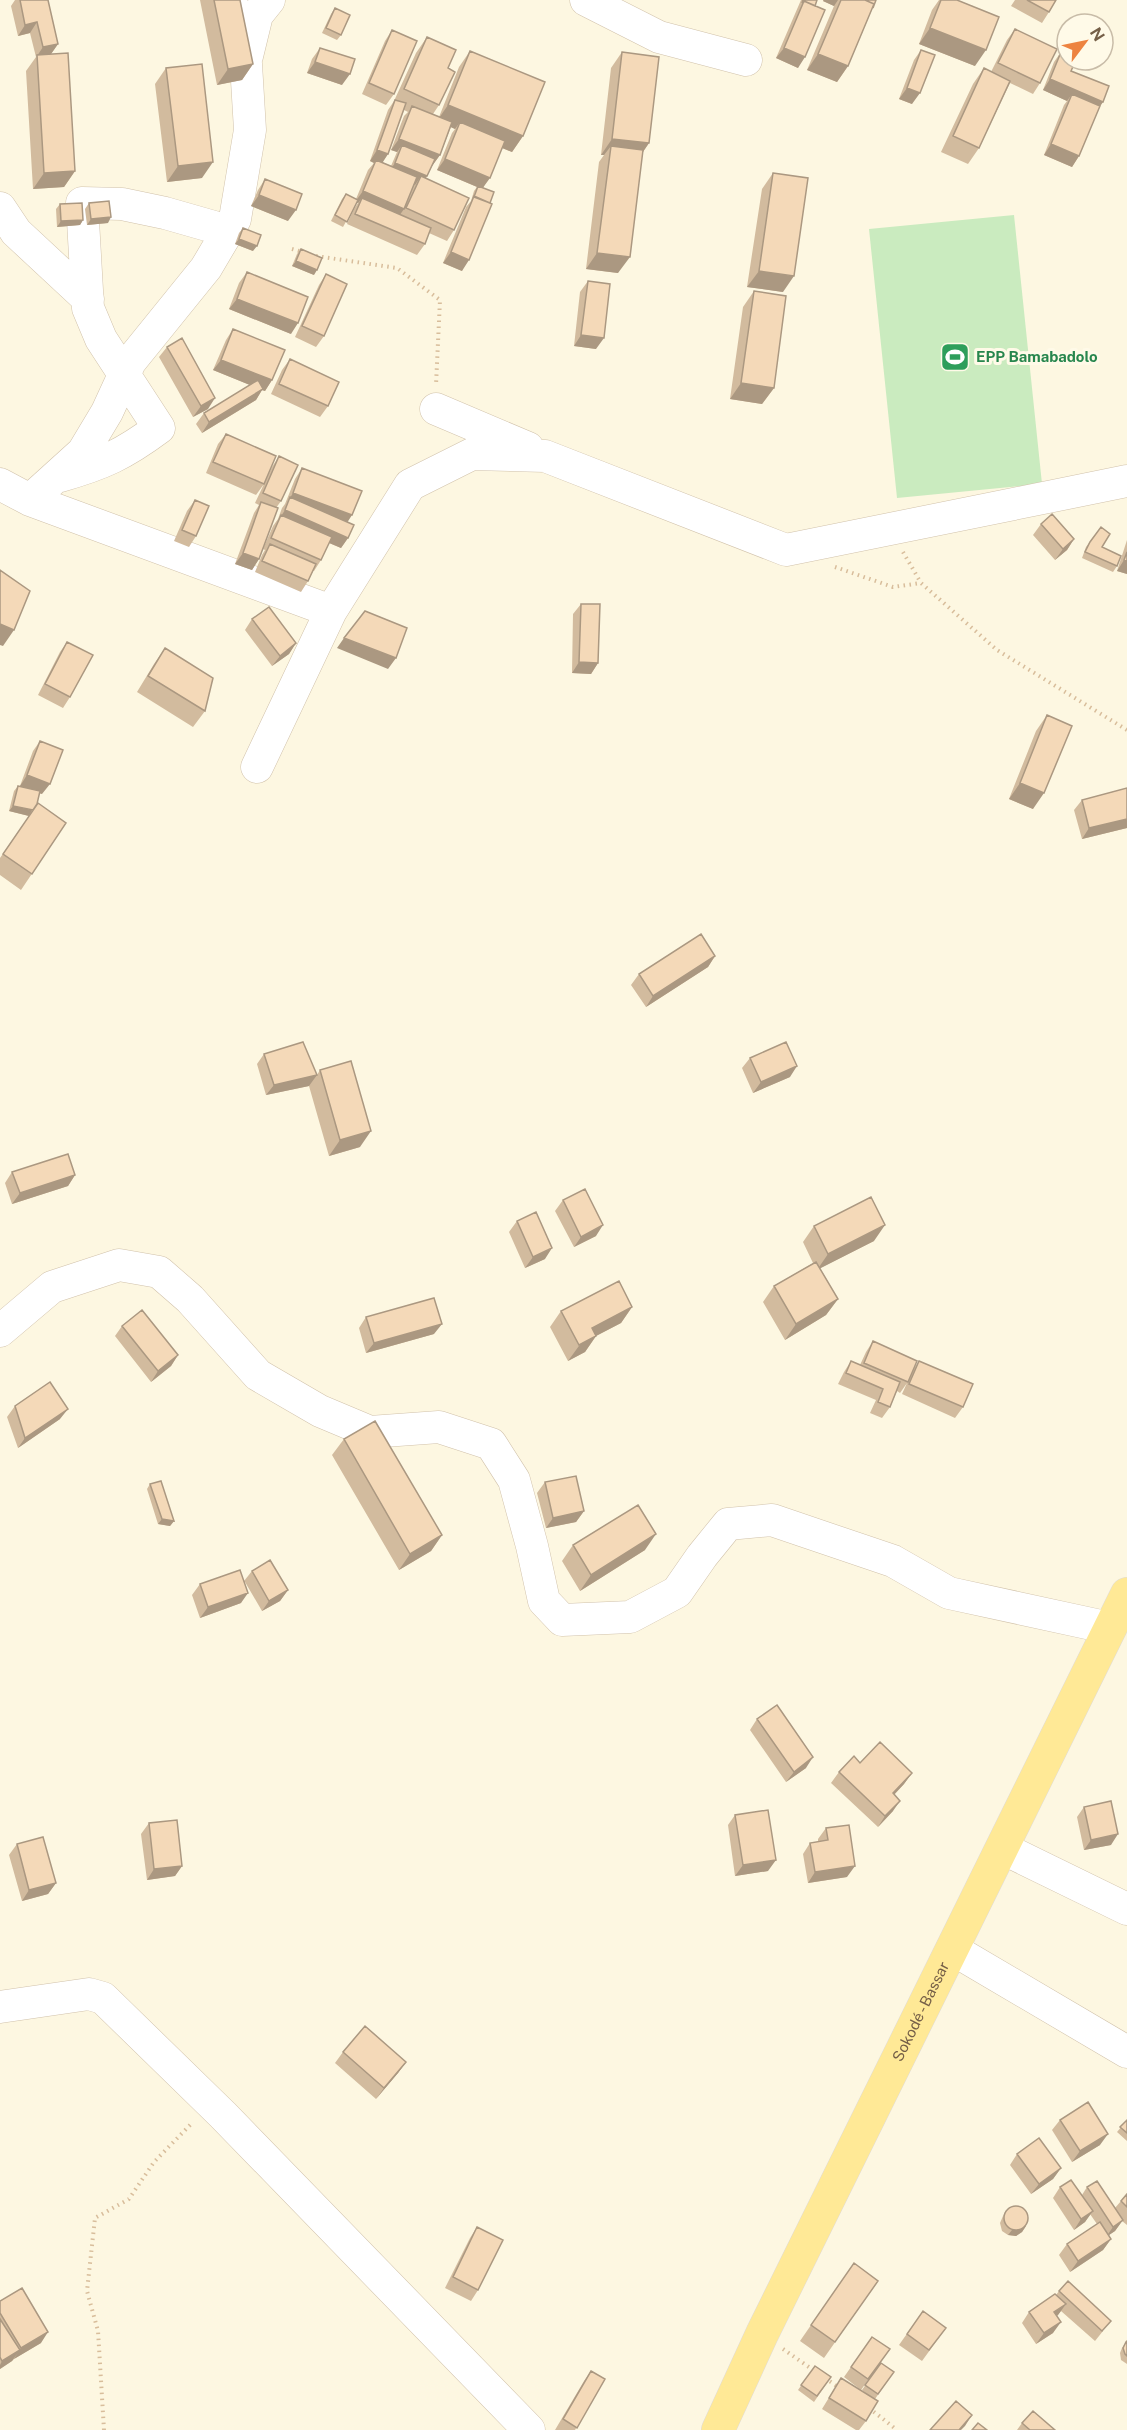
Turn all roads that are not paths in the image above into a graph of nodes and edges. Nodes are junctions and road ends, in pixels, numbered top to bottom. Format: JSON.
{"nodes":[{"id":1,"x":231,"y":0,"type":"edge"},
{"id":2,"x":269,"y":0,"type":"edge"},
{"id":3,"x":586,"y":0,"type":"edge"},
{"id":4,"x":746,"y":60,"type":"dead end"},
{"id":5,"x":246,"y":64,"type":"junction"},
{"id":6,"x":0,"y":208,"type":"edge"},
{"id":7,"x":228,"y":231,"type":"junction"},
{"id":8,"x":88,"y":299,"type":"junction"},
{"id":9,"x":125,"y":374,"type":"junction"},
{"id":10,"x":436,"y":409,"type":"road end"},
{"id":11,"x":545,"y":456,"type":"junction"},
{"id":12,"x":54,"y":478,"type":"junction"},
{"id":13,"x":1127,"y":481,"type":"edge"},
{"id":14,"x":0,"y":484,"type":"edge"},
{"id":15,"x":30,"y":500,"type":"junction"},
{"id":16,"x":331,"y":611,"type":"junction"},
{"id":17,"x":257,"y":767,"type":"dead end"},
{"id":18,"x":0,"y":1330,"type":"edge"},
{"id":19,"x":1127,"y":1594,"type":"edge"},
{"id":20,"x":1110,"y":1628,"type":"junction"},
{"id":21,"x":1002,"y":1848,"type":"junction"},
{"id":22,"x":1127,"y":1910,"type":"edge"},
{"id":23,"x":952,"y":1949,"type":"junction"},
{"id":24,"x":0,"y":2007,"type":"edge"},
{"id":25,"x":1127,"y":2052,"type":"edge"},
{"id":26,"x":529,"y":2430,"type":"edge"},
{"id":27,"x":718,"y":2430,"type":"edge"}],
"edges":[{"from":1,"to":5,"type":"street"},
{"from":2,"to":5,"type":"street"},
{"from":3,"to":4,"type":"street"},
{"from":5,"to":7,"type":"street"},
{"from":6,"to":8,"type":"street"},
{"from":7,"to":8,"type":"street"},
{"from":7,"to":9,"type":"street"},
{"from":8,"to":9,"type":"street"},
{"from":9,"to":12,"type":"street"},
{"from":9,"to":12,"type":"street"},
{"from":10,"to":11,"type":"street"},
{"from":11,"to":13,"type":"street"},
{"from":11,"to":16,"type":"street"},
{"from":12,"to":15,"type":"street"},
{"from":14,"to":15,"type":"street"},
{"from":15,"to":16,"type":"street"},
{"from":16,"to":17,"type":"street"},
{"from":18,"to":20,"type":"street"},
{"from":19,"to":20,"type":"main road","name":"Sokodé - Bassar"},
{"from":20,"to":21,"type":"main road","name":"Sokodé - Bassar"},
{"from":21,"to":22,"type":"street"},
{"from":21,"to":23,"type":"main road","name":"Sokodé - Bassar"},
{"from":23,"to":25,"type":"street"},
{"from":23,"to":27,"type":"main road","name":"Sokodé - Bassar"},
{"from":24,"to":26,"type":"street"}]}
